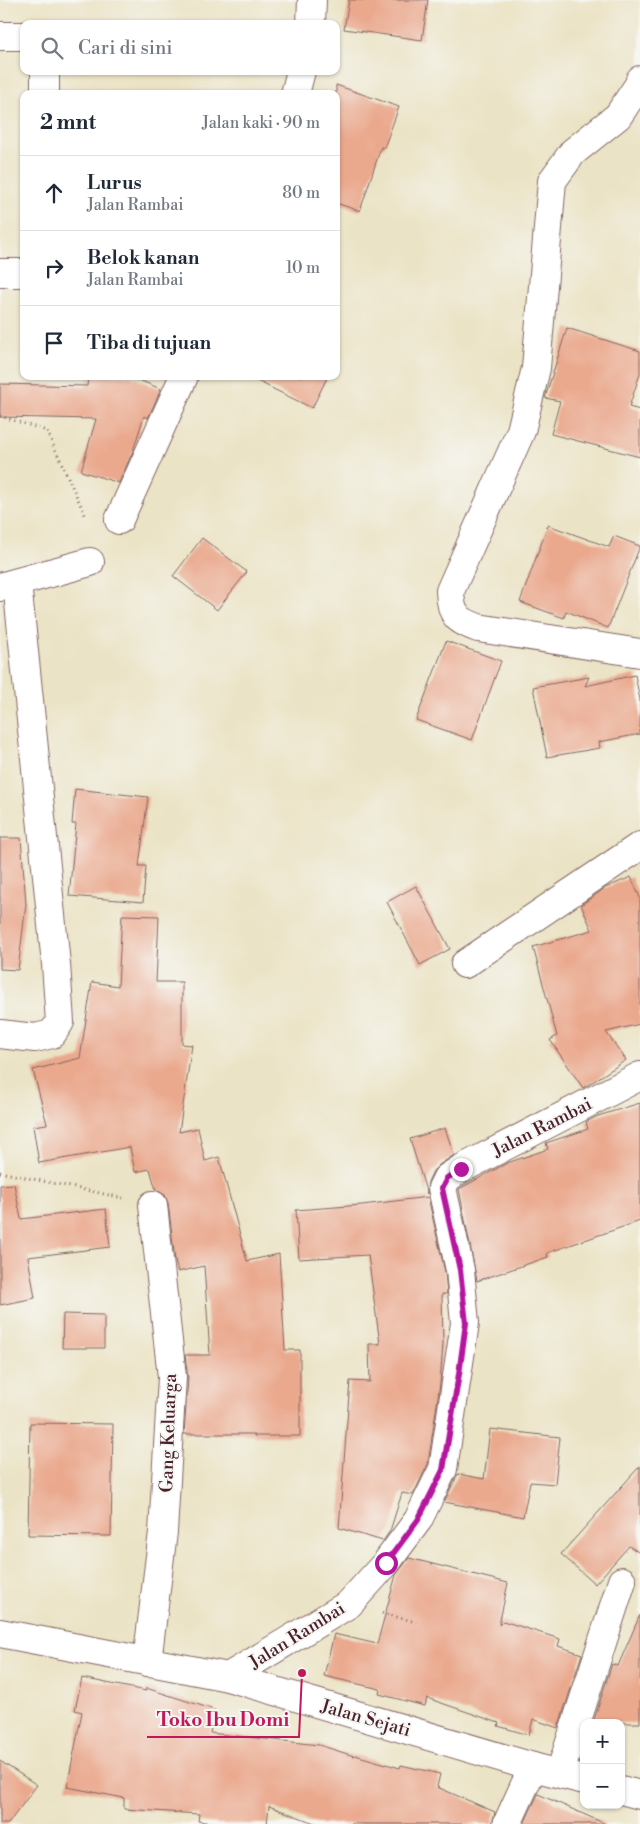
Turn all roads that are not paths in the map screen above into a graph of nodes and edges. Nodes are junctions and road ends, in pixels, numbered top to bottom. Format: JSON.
{"nodes":[{"id":1,"x":312,"y":0,"type":"edge"},
{"id":2,"x":311,"y":20,"type":"edge"},
{"id":3,"x":0,"y":36,"type":"edge"},
{"id":4,"x":20,"y":36,"type":"edge"},
{"id":5,"x":44,"y":75,"type":"edge"},
{"id":6,"x":300,"y":75,"type":"edge"},
{"id":7,"x":640,"y":80,"type":"edge"},
{"id":8,"x":45,"y":90,"type":"edge"},
{"id":9,"x":296,"y":90,"type":"edge"},
{"id":10,"x":182,"y":380,"type":"edge"},
{"id":11,"x":119,"y":520,"type":"dead end"},
{"id":12,"x":90,"y":562,"type":"road end"},
{"id":13,"x":9,"y":585,"type":"edge"},
{"id":14,"x":640,"y":653,"type":"edge"},
{"id":15,"x":640,"y":846,"type":"edge"},
{"id":16,"x":465,"y":964,"type":"dead end"},
{"id":17,"x":0,"y":1034,"type":"edge"},
{"id":18,"x":640,"y":1076,"type":"edge"},
{"id":19,"x":153,"y":1205,"type":"road end"},
{"id":20,"x":622,"y":1582,"type":"dead end"},
{"id":21,"x":0,"y":1633,"type":"edge"},
{"id":22,"x":147,"y":1662,"type":"junction"},
{"id":23,"x":228,"y":1677,"type":"junction"},
{"id":24,"x":533,"y":1767,"type":"junction"},
{"id":25,"x":572,"y":1776,"type":"edge"},
{"id":26,"x":625,"y":1791,"type":"edge"},
{"id":27,"x":640,"y":1795,"type":"edge"},
{"id":28,"x":507,"y":1824,"type":"edge"}],
"edges":[{"from":1,"to":2,"type":"street"},
{"from":3,"to":4,"type":"street"},
{"from":5,"to":8,"type":"street"},
{"from":6,"to":9,"type":"street"},
{"from":7,"to":14,"type":"street"},
{"from":10,"to":11,"type":"street"},
{"from":12,"to":13,"type":"street"},
{"from":13,"to":17,"type":"street"},
{"from":15,"to":16,"type":"street"},
{"from":18,"to":23,"type":"street","name":"Jalan Rambai"},
{"from":19,"to":22,"type":"street","name":"Gang Keluarga"},
{"from":20,"to":25,"type":"street"},
{"from":21,"to":22,"type":"street","name":"Jalan Sejati"},
{"from":22,"to":23,"type":"street","name":"Jalan Sejati"},
{"from":23,"to":24,"type":"street","name":"Jalan Sejati"},
{"from":24,"to":25,"type":"street","name":"Jalan Sejati"},
{"from":24,"to":28,"type":"street"},
{"from":26,"to":27,"type":"street"}]}
